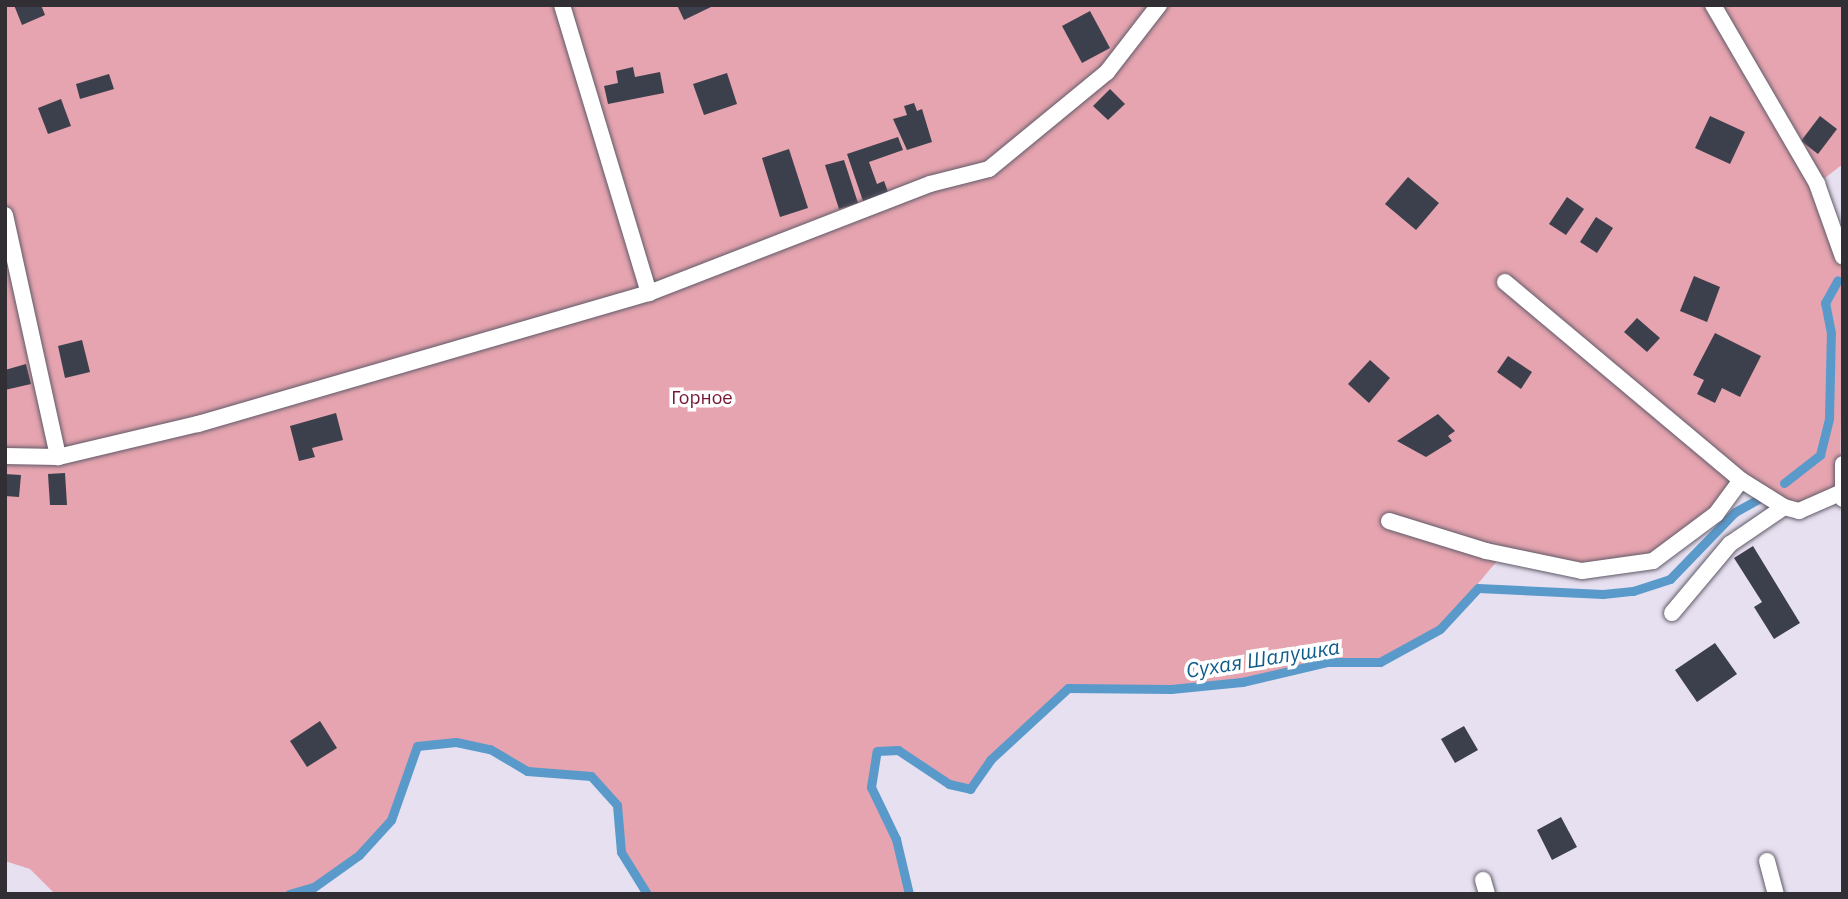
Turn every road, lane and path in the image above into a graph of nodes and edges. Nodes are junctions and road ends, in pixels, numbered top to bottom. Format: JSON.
{"nodes":[{"id":1,"x":562,"y":5,"type":"edge"},
{"id":2,"x":1159,"y":5,"type":"edge"},
{"id":3,"x":1713,"y":5,"type":"edge"},
{"id":4,"x":5,"y":215,"type":"edge"},
{"id":5,"x":1843,"y":257,"type":"edge"},
{"id":6,"x":1506,"y":282,"type":"dead end"},
{"id":7,"x":649,"y":293,"type":"junction"},
{"id":8,"x":5,"y":456,"type":"edge"},
{"id":9,"x":58,"y":457,"type":"junction"},
{"id":10,"x":1843,"y":464,"type":"edge"},
{"id":11,"x":1741,"y":480,"type":"junction"},
{"id":12,"x":1841,"y":496,"type":"edge"},
{"id":13,"x":1784,"y":507,"type":"junction"},
{"id":14,"x":1389,"y":521,"type":"dead end"},
{"id":15,"x":1672,"y":613,"type":"dead end"},
{"id":16,"x":1767,"y":862,"type":"dead end"},
{"id":17,"x":1776,"y":894,"type":"edge"}],
"edges":[{"from":1,"to":7,"type":"lane"},
{"from":2,"to":7,"type":"lane"},
{"from":3,"to":5,"type":"lane"},
{"from":4,"to":9,"type":"lane"},
{"from":6,"to":11,"type":"lane"},
{"from":7,"to":9,"type":"lane"},
{"from":8,"to":9,"type":"lane"},
{"from":10,"to":12,"type":"lane"},
{"from":11,"to":13,"type":"lane"},
{"from":11,"to":14,"type":"lane"},
{"from":12,"to":13,"type":"lane"},
{"from":13,"to":15,"type":"lane"},
{"from":16,"to":17,"type":"lane"}]}
